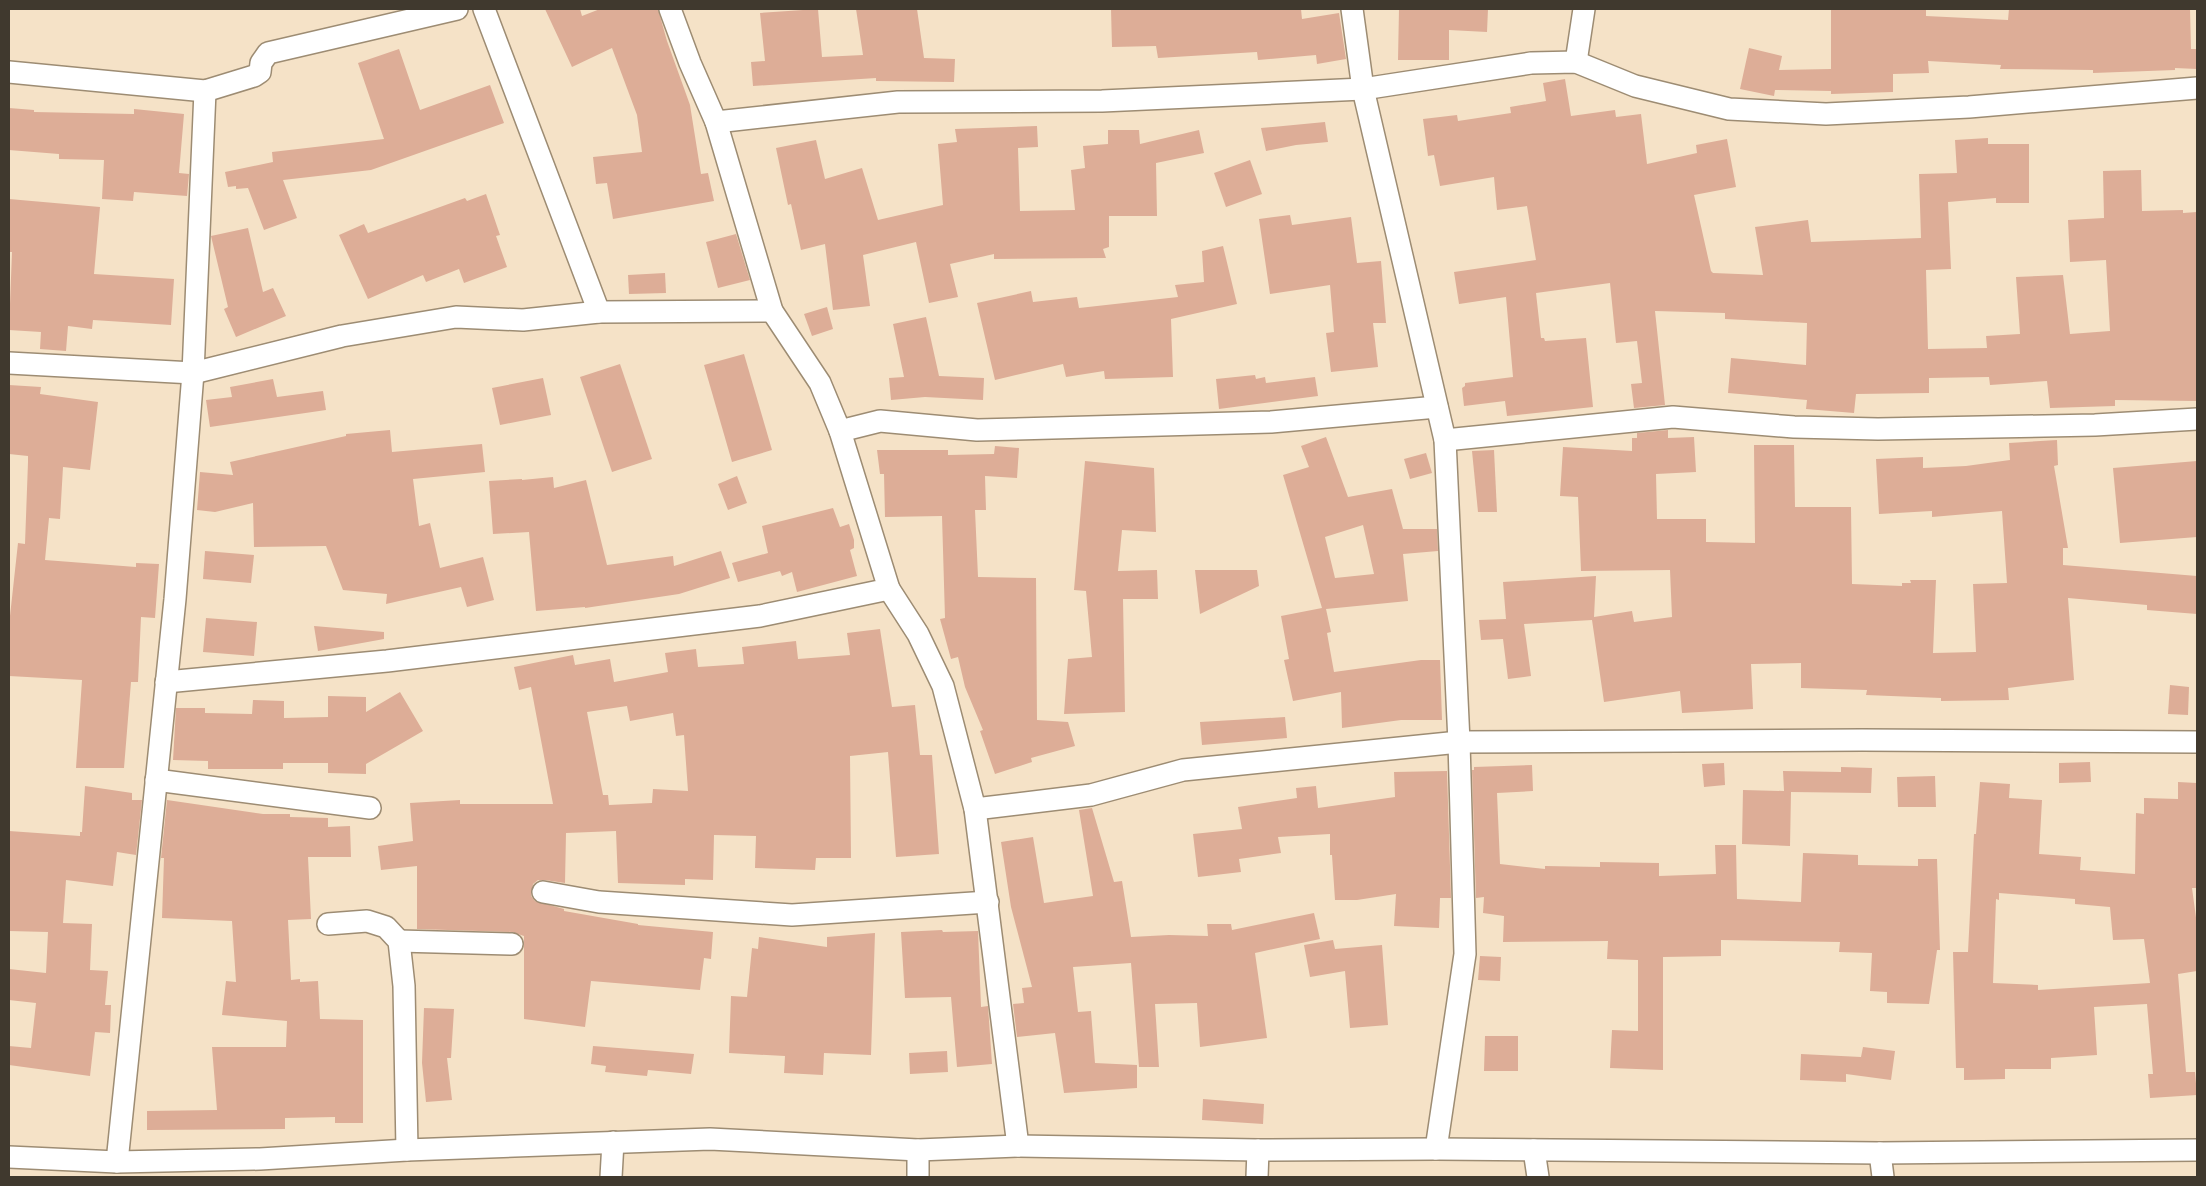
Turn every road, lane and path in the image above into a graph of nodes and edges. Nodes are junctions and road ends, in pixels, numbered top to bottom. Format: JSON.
{"nodes":[{"id":1,"x":457,"y":9,"type":"edge"},
{"id":2,"x":484,"y":9,"type":"edge"},
{"id":3,"x":670,"y":9,"type":"edge"},
{"id":4,"x":1352,"y":9,"type":"edge"},
{"id":5,"x":1584,"y":9,"type":"edge"},
{"id":6,"x":1576,"y":62,"type":"junction"},
{"id":7,"x":9,"y":72,"type":"edge"},
{"id":8,"x":2197,"y":88,"type":"edge"},
{"id":9,"x":1363,"y":89,"type":"junction"},
{"id":10,"x":205,"y":91,"type":"junction"},
{"id":11,"x":716,"y":122,"type":"junction"},
{"id":12,"x":772,"y":311,"type":"junction"},
{"id":13,"x":598,"y":312,"type":"junction"},
{"id":14,"x":9,"y":363,"type":"edge"},
{"id":15,"x":193,"y":373,"type":"junction"},
{"id":16,"x":1437,"y":407,"type":"junction"},
{"id":17,"x":2197,"y":419,"type":"edge"},
{"id":18,"x":840,"y":430,"type":"junction"},
{"id":19,"x":1445,"y":440,"type":"junction"},
{"id":20,"x":889,"y":589,"type":"junction"},
{"id":21,"x":166,"y":682,"type":"junction"},
{"id":22,"x":1459,"y":742,"type":"junction"},
{"id":23,"x":2197,"y":742,"type":"edge"},
{"id":24,"x":156,"y":780,"type":"junction"},
{"id":25,"x":370,"y":808,"type":"dead end"},
{"id":26,"x":975,"y":809,"type":"junction"},
{"id":27,"x":543,"y":892,"type":"dead end"},
{"id":28,"x":988,"y":902,"type":"junction"},
{"id":29,"x":328,"y":924,"type":"dead end"},
{"id":30,"x":399,"y":941,"type":"junction"},
{"id":31,"x":512,"y":944,"type":"dead end"},
{"id":32,"x":613,"y":1142,"type":"junction"},
{"id":33,"x":1018,"y":1146,"type":"junction"},
{"id":34,"x":1436,"y":1149,"type":"junction"},
{"id":35,"x":407,"y":1150,"type":"junction"},
{"id":36,"x":918,"y":1150,"type":"junction"},
{"id":37,"x":1258,"y":1150,"type":"junction"},
{"id":38,"x":1534,"y":1150,"type":"junction"},
{"id":39,"x":2197,"y":1150,"type":"edge"},
{"id":40,"x":1880,"y":1153,"type":"junction"},
{"id":41,"x":9,"y":1157,"type":"edge"},
{"id":42,"x":117,"y":1162,"type":"junction"},
{"id":43,"x":261,"y":1168,"type":"edge"},
{"id":44,"x":611,"y":1177,"type":"edge"},
{"id":45,"x":918,"y":1177,"type":"edge"},
{"id":46,"x":1257,"y":1177,"type":"edge"},
{"id":47,"x":1538,"y":1177,"type":"edge"},
{"id":48,"x":1883,"y":1177,"type":"edge"}],
"edges":[{"from":1,"to":10,"type":"street"},
{"from":2,"to":13,"type":"street"},
{"from":3,"to":11,"type":"street"},
{"from":4,"to":9,"type":"street"},
{"from":5,"to":6,"type":"street"},
{"from":6,"to":8,"type":"street"},
{"from":6,"to":9,"type":"street"},
{"from":7,"to":10,"type":"street"},
{"from":9,"to":11,"type":"street"},
{"from":9,"to":16,"type":"street"},
{"from":10,"to":15,"type":"street"},
{"from":11,"to":12,"type":"street"},
{"from":12,"to":13,"type":"street"},
{"from":12,"to":18,"type":"street"},
{"from":13,"to":15,"type":"street"},
{"from":14,"to":15,"type":"street"},
{"from":15,"to":21,"type":"street"},
{"from":16,"to":18,"type":"street"},
{"from":16,"to":19,"type":"street"},
{"from":17,"to":19,"type":"street"},
{"from":18,"to":20,"type":"street"},
{"from":19,"to":22,"type":"street"},
{"from":20,"to":21,"type":"street"},
{"from":20,"to":26,"type":"street"},
{"from":21,"to":24,"type":"street"},
{"from":22,"to":23,"type":"street"},
{"from":22,"to":26,"type":"street"},
{"from":22,"to":34,"type":"street"},
{"from":24,"to":25,"type":"street"},
{"from":24,"to":42,"type":"street"},
{"from":26,"to":28,"type":"street"},
{"from":27,"to":28,"type":"street"},
{"from":28,"to":33,"type":"street"},
{"from":29,"to":30,"type":"street"},
{"from":30,"to":31,"type":"street"},
{"from":30,"to":35,"type":"street"},
{"from":32,"to":35,"type":"street"},
{"from":32,"to":36,"type":"street"},
{"from":32,"to":44,"type":"street"},
{"from":33,"to":36,"type":"street"},
{"from":33,"to":37,"type":"street"},
{"from":34,"to":37,"type":"street"},
{"from":34,"to":38,"type":"street"},
{"from":35,"to":43,"type":"street"},
{"from":36,"to":45,"type":"street"},
{"from":37,"to":46,"type":"street"},
{"from":38,"to":40,"type":"street"},
{"from":38,"to":47,"type":"street"},
{"from":39,"to":40,"type":"street"},
{"from":40,"to":48,"type":"street"},
{"from":41,"to":42,"type":"street"},
{"from":42,"to":43,"type":"street"}]}
